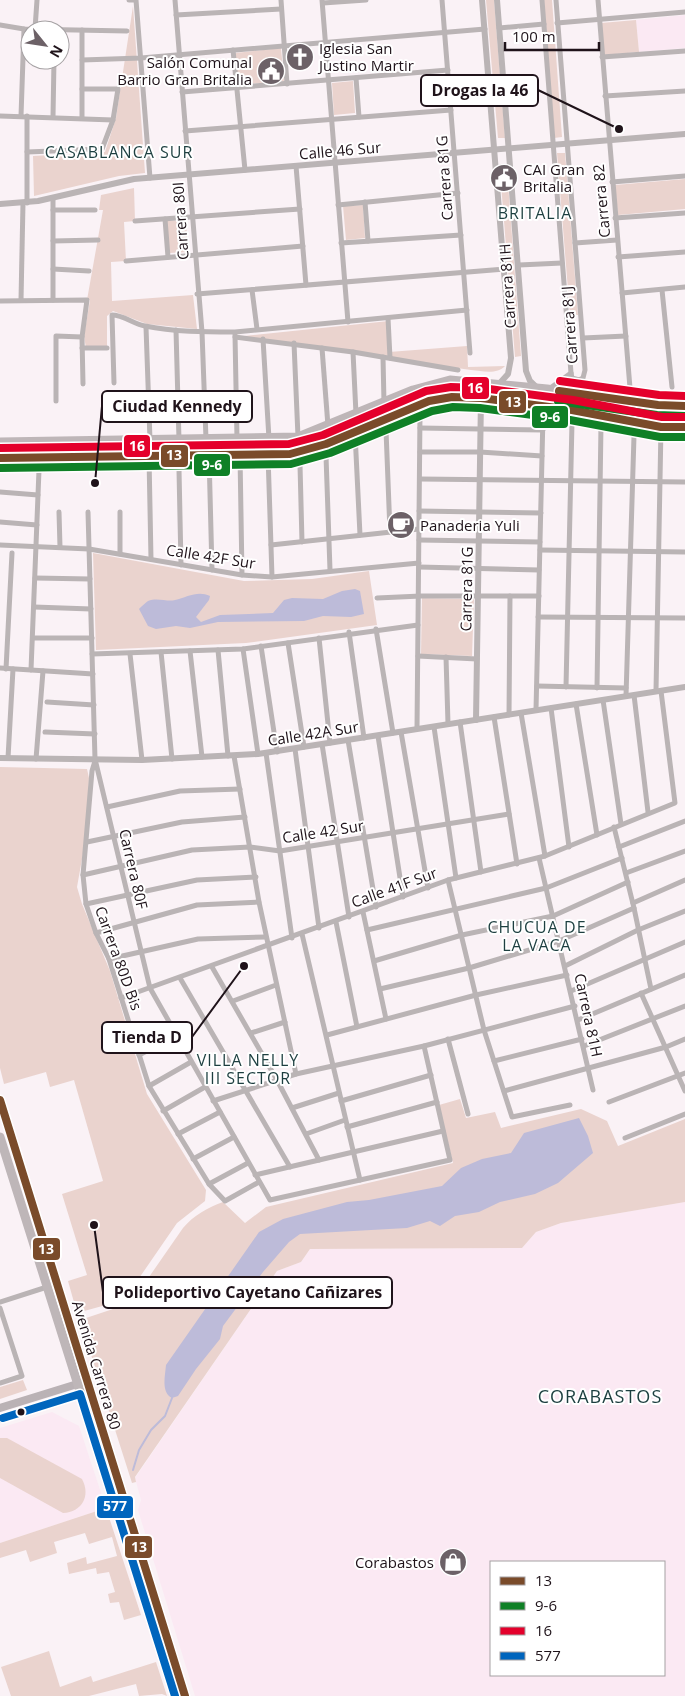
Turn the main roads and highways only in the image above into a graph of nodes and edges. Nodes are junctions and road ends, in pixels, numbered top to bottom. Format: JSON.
{"nodes":[{"id":1,"x":524,"y":387,"type":"junction"},
{"id":2,"x":518,"y":402,"type":"junction"},
{"id":3,"x":685,"y":406,"type":"edge"},
{"id":4,"x":685,"y":427,"type":"edge"},
{"id":5,"x":0,"y":442,"type":"edge"},
{"id":6,"x":0,"y":458,"type":"edge"},
{"id":7,"x":0,"y":1100,"type":"edge"},
{"id":8,"x":0,"y":1137,"type":"edge"},
{"id":9,"x":2,"y":1152,"type":"edge"},
{"id":10,"x":89,"y":1386,"type":"junction"},
{"id":11,"x":78,"y":1389,"type":"junction"},
{"id":12,"x":0,"y":1408,"type":"edge"},
{"id":13,"x":0,"y":1419,"type":"edge"},
{"id":14,"x":124,"y":1499,"type":"junction"},
{"id":15,"x":114,"y":1502,"type":"junction"},
{"id":16,"x":164,"y":1646,"type":"junction"},
{"id":17,"x":176,"y":1696,"type":"edge"},
{"id":18,"x":185,"y":1696,"type":"edge"}],
"edges":[{"from":1,"to":2,"type":"main road"},
{"from":1,"to":3,"type":"main road"},
{"from":1,"to":5,"type":"main road"},
{"from":2,"to":4,"type":"main road"},
{"from":2,"to":6,"type":"main road"},
{"from":7,"to":10,"type":"main road","name":"Avenida Carrera 80"},
{"from":8,"to":9,"type":"main road","name":"Avenida Carrera 80"},
{"from":9,"to":11,"type":"main road","name":"Avenida Carrera 80"},
{"from":10,"to":11,"type":"main road"},
{"from":10,"to":14,"type":"main road","name":"Avenida Carrera 80"},
{"from":11,"to":12,"type":"main road"},
{"from":11,"to":13,"type":"main road"},
{"from":11,"to":15,"type":"main road","name":"Avenida Carrera 80"},
{"from":14,"to":15,"type":"main road"},
{"from":14,"to":16,"type":"main road","name":"Avenida Carrera 80"},
{"from":15,"to":16,"type":"main road","name":"Avenida Carrera 80"},
{"from":16,"to":17,"type":"main road","name":"Avenida Carrera 80"},
{"from":16,"to":18,"type":"main road","name":"Avenida Carrera 80"}]}
